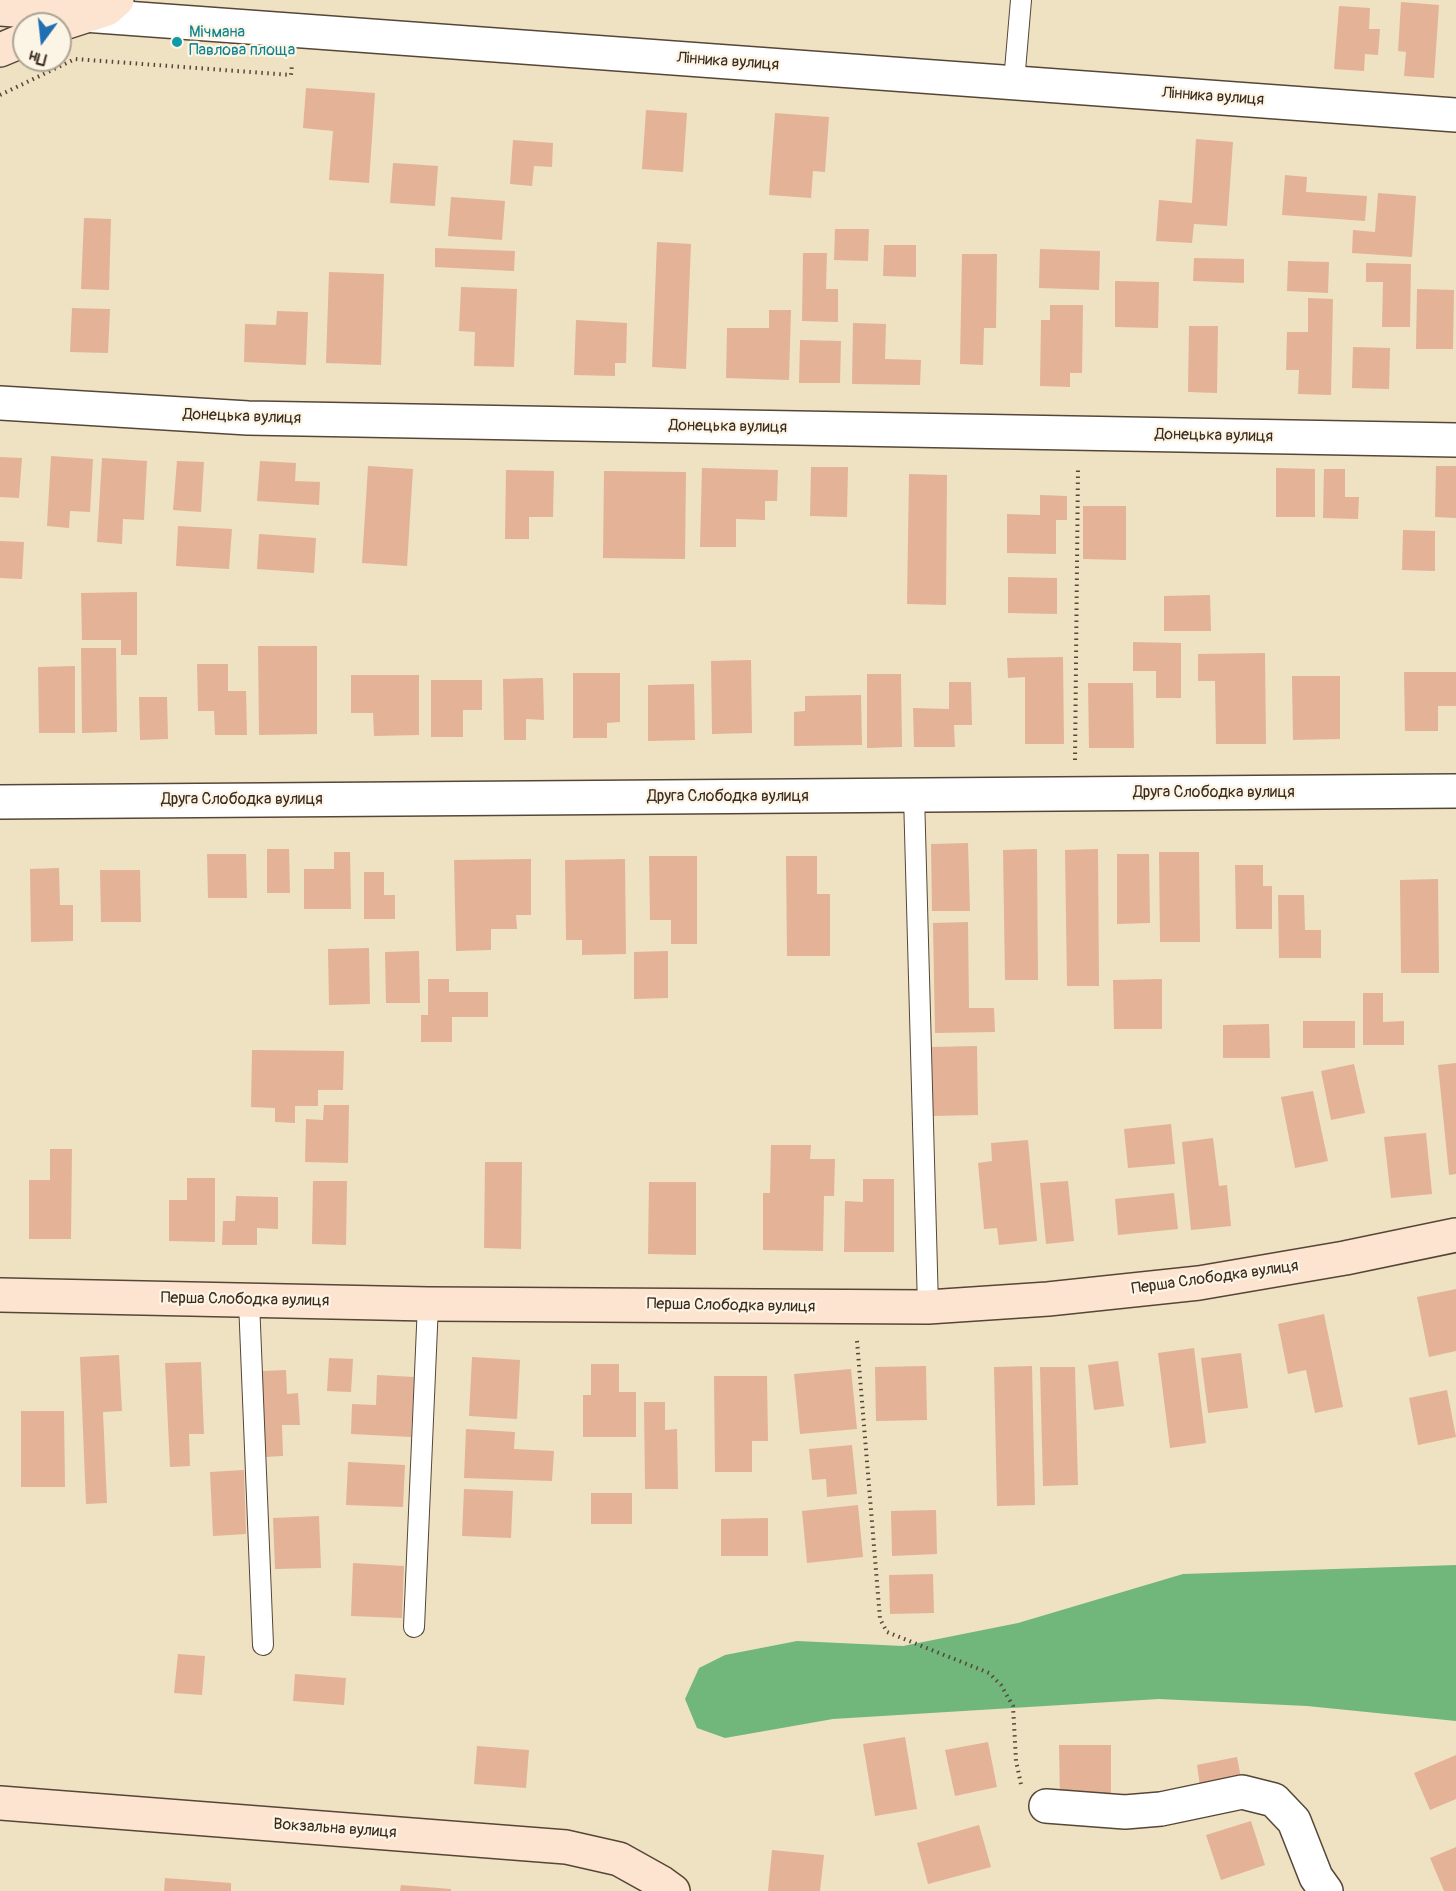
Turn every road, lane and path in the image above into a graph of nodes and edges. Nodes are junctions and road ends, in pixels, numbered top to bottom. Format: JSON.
{"nodes":[{"id":1,"x":1021,"y":0,"type":"edge"},
{"id":2,"x":127,"y":6,"type":"edge"},
{"id":3,"x":0,"y":9,"type":"edge"},
{"id":4,"x":20,"y":12,"type":"edge"},
{"id":5,"x":72,"y":20,"type":"edge"},
{"id":6,"x":291,"y":75,"type":"dead end"},
{"id":7,"x":1014,"y":82,"type":"junction"},
{"id":8,"x":0,"y":95,"type":"edge"},
{"id":9,"x":1456,"y":115,"type":"edge"},
{"id":10,"x":0,"y":403,"type":"edge"},
{"id":11,"x":1079,"y":434,"type":"junction"},
{"id":12,"x":1456,"y":441,"type":"edge"},
{"id":13,"x":1456,"y":790,"type":"edge"},
{"id":14,"x":1074,"y":794,"type":"junction"},
{"id":15,"x":914,"y":795,"type":"junction"},
{"id":16,"x":0,"y":802,"type":"edge"},
{"id":17,"x":1456,"y":1235,"type":"edge"},
{"id":18,"x":0,"y":1295,"type":"edge"},
{"id":19,"x":249,"y":1301,"type":"junction"},
{"id":20,"x":428,"y":1304,"type":"junction"},
{"id":21,"x":928,"y":1307,"type":"junction"},
{"id":22,"x":854,"y":1308,"type":"junction"},
{"id":23,"x":414,"y":1627,"type":"dead end"},
{"id":24,"x":263,"y":1645,"type":"dead end"},
{"id":25,"x":0,"y":1803,"type":"edge"},
{"id":26,"x":1046,"y":1806,"type":"joint"},
{"id":27,"x":667,"y":1887,"type":"edge"},
{"id":28,"x":1326,"y":1891,"type":"edge"}],
"edges":[{"from":1,"to":7,"type":"lane"},
{"from":2,"to":5,"type":"street"},
{"from":2,"to":7,"type":"street","name":"Лінника вулиця"},
{"from":3,"to":4,"type":"street"},
{"from":6,"to":8,"type":"path"},
{"from":7,"to":9,"type":"street","name":"Лінника вулиця"},
{"from":10,"to":11,"type":"street","name":"Донецька вулиця"},
{"from":11,"to":12,"type":"street","name":"Донецька вулиця"},
{"from":11,"to":14,"type":"path"},
{"from":13,"to":14,"type":"street","name":"Друга Слободка вулиця"},
{"from":14,"to":15,"type":"street","name":"Друга Слободка вулиця"},
{"from":15,"to":16,"type":"street","name":"Друга Слободка вулиця"},
{"from":15,"to":21,"type":"lane"},
{"from":17,"to":21,"type":"street","name":"Перша Слободка вулиця"},
{"from":18,"to":19,"type":"street","name":"Перша Слободка вулиця"},
{"from":19,"to":20,"type":"street","name":"Перша Слободка вулиця"},
{"from":19,"to":24,"type":"lane"},
{"from":20,"to":22,"type":"street","name":"Перша Слободка вулиця"},
{"from":20,"to":23,"type":"lane"},
{"from":21,"to":22,"type":"street","name":"Перша Слободка вулиця"},
{"from":22,"to":26,"type":"path"},
{"from":25,"to":27,"type":"street","name":"Вокзальна вулиця"},
{"from":26,"to":28,"type":"street"}]}
